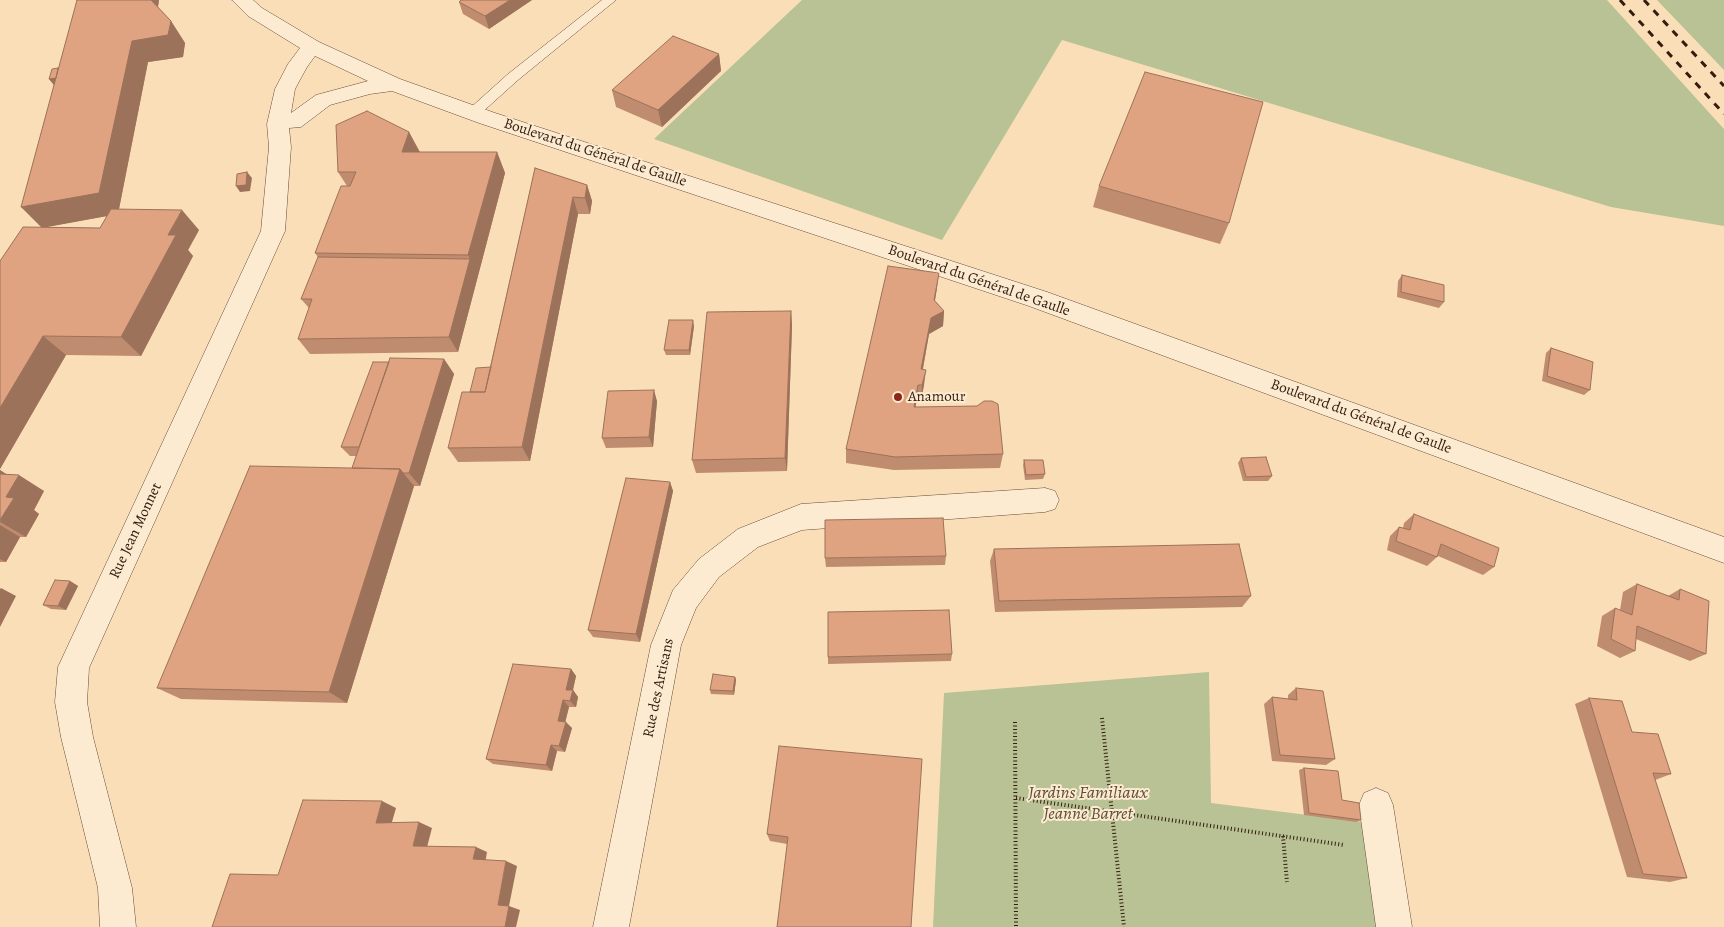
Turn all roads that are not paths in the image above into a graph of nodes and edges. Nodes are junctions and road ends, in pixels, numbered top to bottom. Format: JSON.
{"nodes":[{"id":1,"x":242,"y":0,"type":"edge"},
{"id":2,"x":610,"y":0,"type":"edge"},
{"id":3,"x":312,"y":47,"type":"junction"},
{"id":4,"x":345,"y":62,"type":"junction"},
{"id":5,"x":393,"y":84,"type":"junction"},
{"id":6,"x":473,"y":113,"type":"junction"},
{"id":7,"x":293,"y":122,"type":"junction"},
{"id":8,"x":280,"y":147,"type":"junction"},
{"id":9,"x":1045,"y":500,"type":"dead end"},
{"id":10,"x":1724,"y":550,"type":"edge"},
{"id":11,"x":1376,"y":805,"type":"dead end"},
{"id":12,"x":118,"y":927,"type":"edge"},
{"id":13,"x":611,"y":927,"type":"edge"},
{"id":14,"x":1394,"y":927,"type":"edge"}],
"edges":[{"from":1,"to":3,"type":"street","name":"Boulevard du Général de Gaulle"},
{"from":2,"to":6,"type":"lane"},
{"from":3,"to":4,"type":"street","name":"Boulevard du Général de Gaulle"},
{"from":3,"to":8,"type":"street"},
{"from":4,"to":5,"type":"street","name":"Boulevard du Général de Gaulle"},
{"from":4,"to":7,"type":"street"},
{"from":5,"to":6,"type":"street","name":"Boulevard du Général de Gaulle"},
{"from":5,"to":7,"type":"street"},
{"from":6,"to":10,"type":"street","name":"Boulevard du Général de Gaulle"},
{"from":7,"to":8,"type":"street"},
{"from":8,"to":12,"type":"street","name":"Rue Jean Monnet"},
{"from":9,"to":13,"type":"street","name":"Rue des Artisans"},
{"from":11,"to":14,"type":"street"}]}
